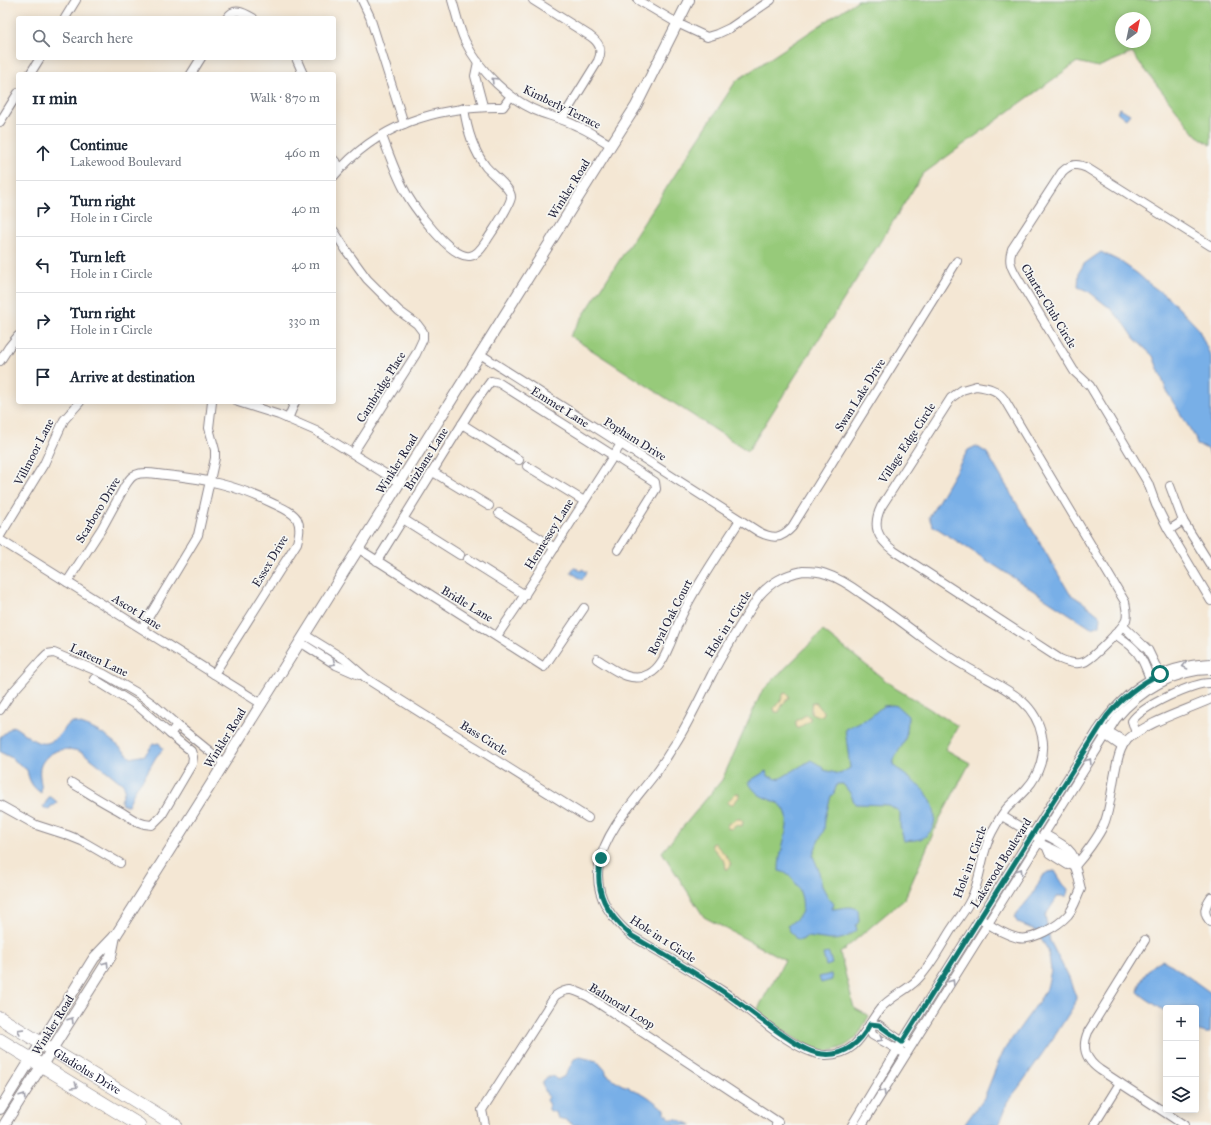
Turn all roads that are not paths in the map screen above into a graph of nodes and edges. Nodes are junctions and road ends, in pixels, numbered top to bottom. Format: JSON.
{"nodes":[{"id":1,"x":76,"y":0,"type":"edge"},
{"id":2,"x":362,"y":0,"type":"edge"},
{"id":3,"x":452,"y":0,"type":"edge"},
{"id":4,"x":533,"y":0,"type":"edge"},
{"id":5,"x":638,"y":0,"type":"edge"},
{"id":6,"x":689,"y":0,"type":"edge"},
{"id":7,"x":771,"y":0,"type":"edge"},
{"id":8,"x":66,"y":16,"type":"edge"},
{"id":9,"x":228,"y":16,"type":"edge"},
{"id":10,"x":249,"y":16,"type":"edge"},
{"id":11,"x":677,"y":23,"type":"junction"},
{"id":12,"x":39,"y":60,"type":"edge"},
{"id":13,"x":200,"y":60,"type":"edge"},
{"id":14,"x":297,"y":60,"type":"edge"},
{"id":15,"x":478,"y":62,"type":"junction"},
{"id":16,"x":31,"y":72,"type":"edge"},
{"id":17,"x":192,"y":72,"type":"edge"},
{"id":18,"x":302,"y":72,"type":"edge"},
{"id":19,"x":16,"y":96,"type":"edge"},
{"id":20,"x":511,"y":96,"type":"junction"},
{"id":21,"x":483,"y":106,"type":"junction"},
{"id":22,"x":464,"y":108,"type":"junction"},
{"id":23,"x":562,"y":119,"type":"junction"},
{"id":24,"x":0,"y":122,"type":"edge"},
{"id":25,"x":404,"y":124,"type":"junction"},
{"id":26,"x":382,"y":136,"type":"junction"},
{"id":27,"x":612,"y":145,"type":"junction"},
{"id":28,"x":336,"y":162,"type":"edge"},
{"id":29,"x":341,"y":168,"type":"junction"},
{"id":30,"x":336,"y":174,"type":"edge"},
{"id":31,"x":336,"y":234,"type":"edge"},
{"id":32,"x":1211,"y":246,"type":"edge"},
{"id":33,"x":957,"y":261,"type":"dead end"},
{"id":34,"x":16,"y":338,"type":"edge"},
{"id":35,"x":480,"y":354,"type":"junction"},
{"id":36,"x":0,"y":361,"type":"edge"},
{"id":37,"x":502,"y":385,"type":"joint"},
{"id":38,"x":78,"y":404,"type":"edge"},
{"id":39,"x":212,"y":404,"type":"edge"},
{"id":40,"x":244,"y":404,"type":"edge"},
{"id":41,"x":294,"y":404,"type":"edge"},
{"id":42,"x":288,"y":418,"type":"junction"},
{"id":43,"x":462,"y":424,"type":"junction"},
{"id":44,"x":621,"y":444,"type":"junction"},
{"id":45,"x":353,"y":453,"type":"junction"},
{"id":46,"x":613,"y":456,"type":"junction"},
{"id":47,"x":519,"y":460,"type":"dead end"},
{"id":48,"x":527,"y":466,"type":"dead end"},
{"id":49,"x":433,"y":472,"type":"junction"},
{"id":50,"x":211,"y":480,"type":"junction"},
{"id":51,"x":400,"y":483,"type":"junction"},
{"id":52,"x":1170,"y":486,"type":"dead end"},
{"id":53,"x":584,"y":501,"type":"junction"},
{"id":54,"x":488,"y":506,"type":"dead end"},
{"id":55,"x":499,"y":513,"type":"dead end"},
{"id":56,"x":403,"y":519,"type":"junction"},
{"id":57,"x":740,"y":520,"type":"junction"},
{"id":58,"x":1183,"y":521,"type":"junction"},
{"id":59,"x":1169,"y":530,"type":"junction"},
{"id":60,"x":0,"y":536,"type":"edge"},
{"id":61,"x":780,"y":537,"type":"joint"},
{"id":62,"x":0,"y":540,"type":"edge"},
{"id":63,"x":555,"y":548,"type":"junction"},
{"id":64,"x":359,"y":550,"type":"junction"},
{"id":65,"x":618,"y":550,"type":"dead end"},
{"id":66,"x":460,"y":555,"type":"dead end"},
{"id":67,"x":468,"y":559,"type":"dead end"},
{"id":68,"x":377,"y":561,"type":"junction"},
{"id":69,"x":1211,"y":566,"type":"edge"},
{"id":70,"x":68,"y":582,"type":"junction"},
{"id":71,"x":524,"y":595,"type":"junction"},
{"id":72,"x":1211,"y":601,"type":"edge"},
{"id":73,"x":584,"y":608,"type":"dead end"},
{"id":74,"x":1123,"y":626,"type":"junction"},
{"id":75,"x":142,"y":628,"type":"junction"},
{"id":76,"x":1115,"y":634,"type":"junction"},
{"id":77,"x":497,"y":636,"type":"junction"},
{"id":78,"x":303,"y":638,"type":"junction"},
{"id":79,"x":1140,"y":641,"type":"junction"},
{"id":80,"x":1133,"y":648,"type":"junction"},
{"id":81,"x":597,"y":659,"type":"dead end"},
{"id":82,"x":1211,"y":662,"type":"edge"},
{"id":83,"x":1211,"y":670,"type":"edge"},
{"id":84,"x":214,"y":674,"type":"junction"},
{"id":85,"x":1162,"y":678,"type":"junction"},
{"id":86,"x":94,"y":679,"type":"dead end"},
{"id":87,"x":1152,"y":683,"type":"junction"},
{"id":88,"x":1211,"y":683,"type":"edge"},
{"id":89,"x":134,"y":690,"type":"junction"},
{"id":90,"x":127,"y":699,"type":"junction"},
{"id":91,"x":1211,"y":699,"type":"edge"},
{"id":92,"x":262,"y":704,"type":"junction"},
{"id":93,"x":0,"y":710,"type":"edge"},
{"id":94,"x":177,"y":725,"type":"junction"},
{"id":95,"x":1103,"y":730,"type":"junction"},
{"id":96,"x":1136,"y":733,"type":"junction"},
{"id":97,"x":170,"y":734,"type":"junction"},
{"id":98,"x":1124,"y":744,"type":"junction"},
{"id":99,"x":224,"y":763,"type":"junction"},
{"id":100,"x":72,"y":783,"type":"dead end"},
{"id":101,"x":0,"y":805,"type":"edge"},
{"id":102,"x":1002,"y":816,"type":"junction"},
{"id":103,"x":588,"y":818,"type":"dead end"},
{"id":104,"x":1039,"y":837,"type":"junction"},
{"id":105,"x":1051,"y":845,"type":"junction"},
{"id":106,"x":120,"y":863,"type":"dead end"},
{"id":107,"x":1075,"y":866,"type":"junction"},
{"id":108,"x":1211,"y":897,"type":"edge"},
{"id":109,"x":980,"y":919,"type":"junction"},
{"id":110,"x":1211,"y":922,"type":"edge"},
{"id":111,"x":987,"y":924,"type":"junction"},
{"id":112,"x":1145,"y":940,"type":"dead end"},
{"id":113,"x":0,"y":1018,"type":"edge"},
{"id":114,"x":870,"y":1024,"type":"junction"},
{"id":115,"x":0,"y":1040,"type":"edge"},
{"id":116,"x":900,"y":1045,"type":"junction"},
{"id":117,"x":46,"y":1047,"type":"junction"},
{"id":118,"x":908,"y":1051,"type":"junction"},
{"id":119,"x":31,"y":1059,"type":"junction"},
{"id":120,"x":42,"y":1066,"type":"junction"},
{"id":121,"x":1120,"y":1083,"type":"junction"},
{"id":122,"x":0,"y":1109,"type":"edge"},
{"id":123,"x":778,"y":1124,"type":"edge"},
{"id":124,"x":4,"y":1125,"type":"edge"},
{"id":125,"x":139,"y":1125,"type":"edge"},
{"id":126,"x":175,"y":1125,"type":"edge"},
{"id":127,"x":485,"y":1125,"type":"edge"},
{"id":128,"x":852,"y":1125,"type":"edge"},
{"id":129,"x":862,"y":1125,"type":"edge"},
{"id":130,"x":1094,"y":1125,"type":"edge"},
{"id":131,"x":1184,"y":1125,"type":"edge"}],
"edges":[{"from":1,"to":8,"type":"street"},
{"from":2,"to":25,"type":"street"},
{"from":3,"to":15,"type":"street"},
{"from":4,"to":23,"type":"street"},
{"from":5,"to":11,"type":"street"},
{"from":6,"to":11,"type":"street","name":"Winkler Road"},
{"from":7,"to":11,"type":"street"},
{"from":9,"to":10,"type":"street"},
{"from":11,"to":27,"type":"street","name":"Winkler Road"},
{"from":12,"to":16,"type":"street"},
{"from":13,"to":17,"type":"street"},
{"from":14,"to":18,"type":"street"},
{"from":20,"to":15,"type":"street","one_way":true},
{"from":15,"to":21,"type":"street"},
{"from":19,"to":24,"type":"street"},
{"from":20,"to":21,"type":"street","name":"Kimberly Terrace"},
{"from":20,"to":23,"type":"street","name":"Kimberly Terrace"},
{"from":21,"to":22,"type":"street","name":"Kimberly Terrace"},
{"from":22,"to":25,"type":"street","name":"Kimberly Terrace"},
{"from":22,"to":26,"type":"street"},
{"from":23,"to":27,"type":"street","name":"Kimberly Terrace"},
{"from":25,"to":26,"type":"street","name":"Kimberly Terrace"},
{"from":26,"to":29,"type":"street","name":"Kimberly Terrace"},
{"from":27,"to":35,"type":"street","name":"Winkler Road"},
{"from":28,"to":29,"type":"street"},
{"from":29,"to":30,"type":"street","name":"Kimberly Terrace"},
{"from":31,"to":45,"type":"street","name":"Cambridge Place"},
{"from":32,"to":59,"type":"street","name":"Charter Club Circle"},
{"from":33,"to":61,"type":"street","name":"Swan Lake Drive"},
{"from":34,"to":36,"type":"street"},
{"from":35,"to":44,"type":"street","name":"Popham Drive"},
{"from":35,"to":51,"type":"street","name":"Winkler Road"},
{"from":37,"to":43,"type":"street","name":"Brizbane Lane"},
{"from":37,"to":46,"type":"street","name":"Emmet Lane"},
{"from":38,"to":60,"type":"street","name":"Villmoor Lane"},
{"from":39,"to":50,"type":"street"},
{"from":40,"to":42,"type":"street"},
{"from":41,"to":42,"type":"street"},
{"from":42,"to":45,"type":"street"},
{"from":43,"to":47,"type":"street"},
{"from":43,"to":49,"type":"street","name":"Brizbane Lane"},
{"from":44,"to":46,"type":"street","name":"Hennessey Lane"},
{"from":44,"to":57,"type":"street","name":"Popham Drive"},
{"from":45,"to":51,"type":"street"},
{"from":46,"to":53,"type":"street","name":"Hennessey Lane"},
{"from":46,"to":65,"type":"street","name":"Emmet Lane"},
{"from":48,"to":53,"type":"street"},
{"from":49,"to":54,"type":"street"},
{"from":49,"to":56,"type":"street","name":"Brizbane Lane"},
{"from":50,"to":70,"type":"street","name":"Scarboro Drive"},
{"from":50,"to":75,"type":"street"},
{"from":50,"to":84,"type":"street","name":"Essex Drive"},
{"from":51,"to":64,"type":"street","name":"Winkler Road"},
{"from":52,"to":58,"type":"street"},
{"from":53,"to":63,"type":"street","name":"Hennessey Lane"},
{"from":55,"to":63,"type":"street"},
{"from":56,"to":66,"type":"street"},
{"from":56,"to":68,"type":"street","name":"Brizbane Lane"},
{"from":57,"to":61,"type":"street","name":"Popham Drive"},
{"from":57,"to":81,"type":"street","name":"Royal Oak Court"},
{"from":58,"to":59,"type":"street"},
{"from":58,"to":69,"type":"street"},
{"from":59,"to":72,"type":"street","name":"Charter Club Circle"},
{"from":62,"to":70,"type":"street","name":"Ascot Lane"},
{"from":63,"to":71,"type":"street","name":"Hennessey Lane"},
{"from":64,"to":68,"type":"street","name":"Bridle Lane"},
{"from":64,"to":78,"type":"street","name":"Winkler Road"},
{"from":67,"to":71,"type":"street"},
{"from":68,"to":77,"type":"street","name":"Bridle Lane"},
{"from":70,"to":75,"type":"street","name":"Ascot Lane"},
{"from":71,"to":77,"type":"street","name":"Hennessey Lane"},
{"from":73,"to":77,"type":"street","name":"Bridle Lane"},
{"from":74,"to":76,"type":"street","name":"Village Edge Circle"},
{"from":74,"to":76,"type":"street","name":"Village Edge Circle"},
{"from":74,"to":79,"type":"street"},
{"from":75,"to":84,"type":"street","name":"Ascot Lane"},
{"from":76,"to":80,"type":"street"},
{"from":78,"to":92,"type":"street","name":"Winkler Road"},
{"from":78,"to":103,"type":"street","name":"Bass Circle"},
{"from":79,"to":80,"type":"street"},
{"from":79,"to":85,"type":"street"},
{"from":80,"to":87,"type":"street"},
{"from":82,"to":85,"type":"street","name":"Lakewood Boulevard","one_way":true},
{"from":83,"to":85,"type":"street","name":"Lakewood Boulevard"},
{"from":84,"to":92,"type":"street","name":"Ascot Lane"},
{"from":85,"to":87,"type":"street","name":"Lakewood Boulevard"},
{"from":86,"to":90,"type":"street"},
{"from":87,"to":95,"type":"street","name":"Lakewood Boulevard"},
{"from":88,"to":96,"type":"street"},
{"from":89,"to":90,"type":"street"},
{"from":89,"to":93,"type":"street","name":"Lateen Lane"},
{"from":89,"to":94,"type":"street","name":"Lateen Lane"},
{"from":90,"to":97,"type":"street"},
{"from":91,"to":96,"type":"street"},
{"from":92,"to":99,"type":"street","name":"Winkler Road"},
{"from":94,"to":97,"type":"street"},
{"from":94,"to":99,"type":"street","name":"Lateen Lane"},
{"from":95,"to":98,"type":"street"},
{"from":95,"to":104,"type":"street","name":"Lakewood Boulevard"},
{"from":96,"to":98,"type":"street"},
{"from":97,"to":100,"type":"street"},
{"from":98,"to":107,"type":"street"},
{"from":99,"to":117,"type":"street","name":"Winkler Road"},
{"from":101,"to":106,"type":"street"},
{"from":102,"to":104,"type":"street"},
{"from":102,"to":114,"type":"street","name":"Hole in 1 Circle"},
{"from":102,"to":114,"type":"street","name":"Hole in 1 Circle"},
{"from":104,"to":105,"type":"street"},
{"from":104,"to":109,"type":"street","name":"Lakewood Boulevard"},
{"from":111,"to":104,"type":"street","name":"Lakewood Boulevard","one_way":true},
{"from":105,"to":107,"type":"street"},
{"from":105,"to":107,"type":"street"},
{"from":107,"to":111,"type":"street"},
{"from":108,"to":110,"type":"street"},
{"from":109,"to":111,"type":"street"},
{"from":109,"to":116,"type":"street","name":"Lakewood Boulevard"},
{"from":118,"to":111,"type":"street","name":"Lakewood Boulevard","one_way":true},
{"from":112,"to":121,"type":"street"},
{"from":117,"to":113,"type":"main road","name":"Gladiolus Drive","one_way":true},
{"from":114,"to":116,"type":"street"},
{"from":115,"to":119,"type":"main road","name":"Gladiolus Drive"},
{"from":116,"to":118,"type":"street"},
{"from":116,"to":128,"type":"street","name":"Lakewood Boulevard"},
{"from":117,"to":119,"type":"street","name":"Winkler Road"},
{"from":117,"to":120,"type":"street","name":"Winkler Road"},
{"from":117,"to":126,"type":"main road","name":"Gladiolus Drive"},
{"from":129,"to":118,"type":"street","name":"Lakewood Boulevard","one_way":true},
{"from":119,"to":120,"type":"main road","name":"Gladiolus Drive"},
{"from":119,"to":122,"type":"street","name":"Winkler Road"},
{"from":124,"to":120,"type":"street","name":"Winkler Road","one_way":true},
{"from":120,"to":125,"type":"main road","name":"Gladiolus Drive","one_way":true},
{"from":121,"to":130,"type":"street"},
{"from":121,"to":131,"type":"street"},
{"from":123,"to":127,"type":"street","name":"Balmoral Loop"}]}
